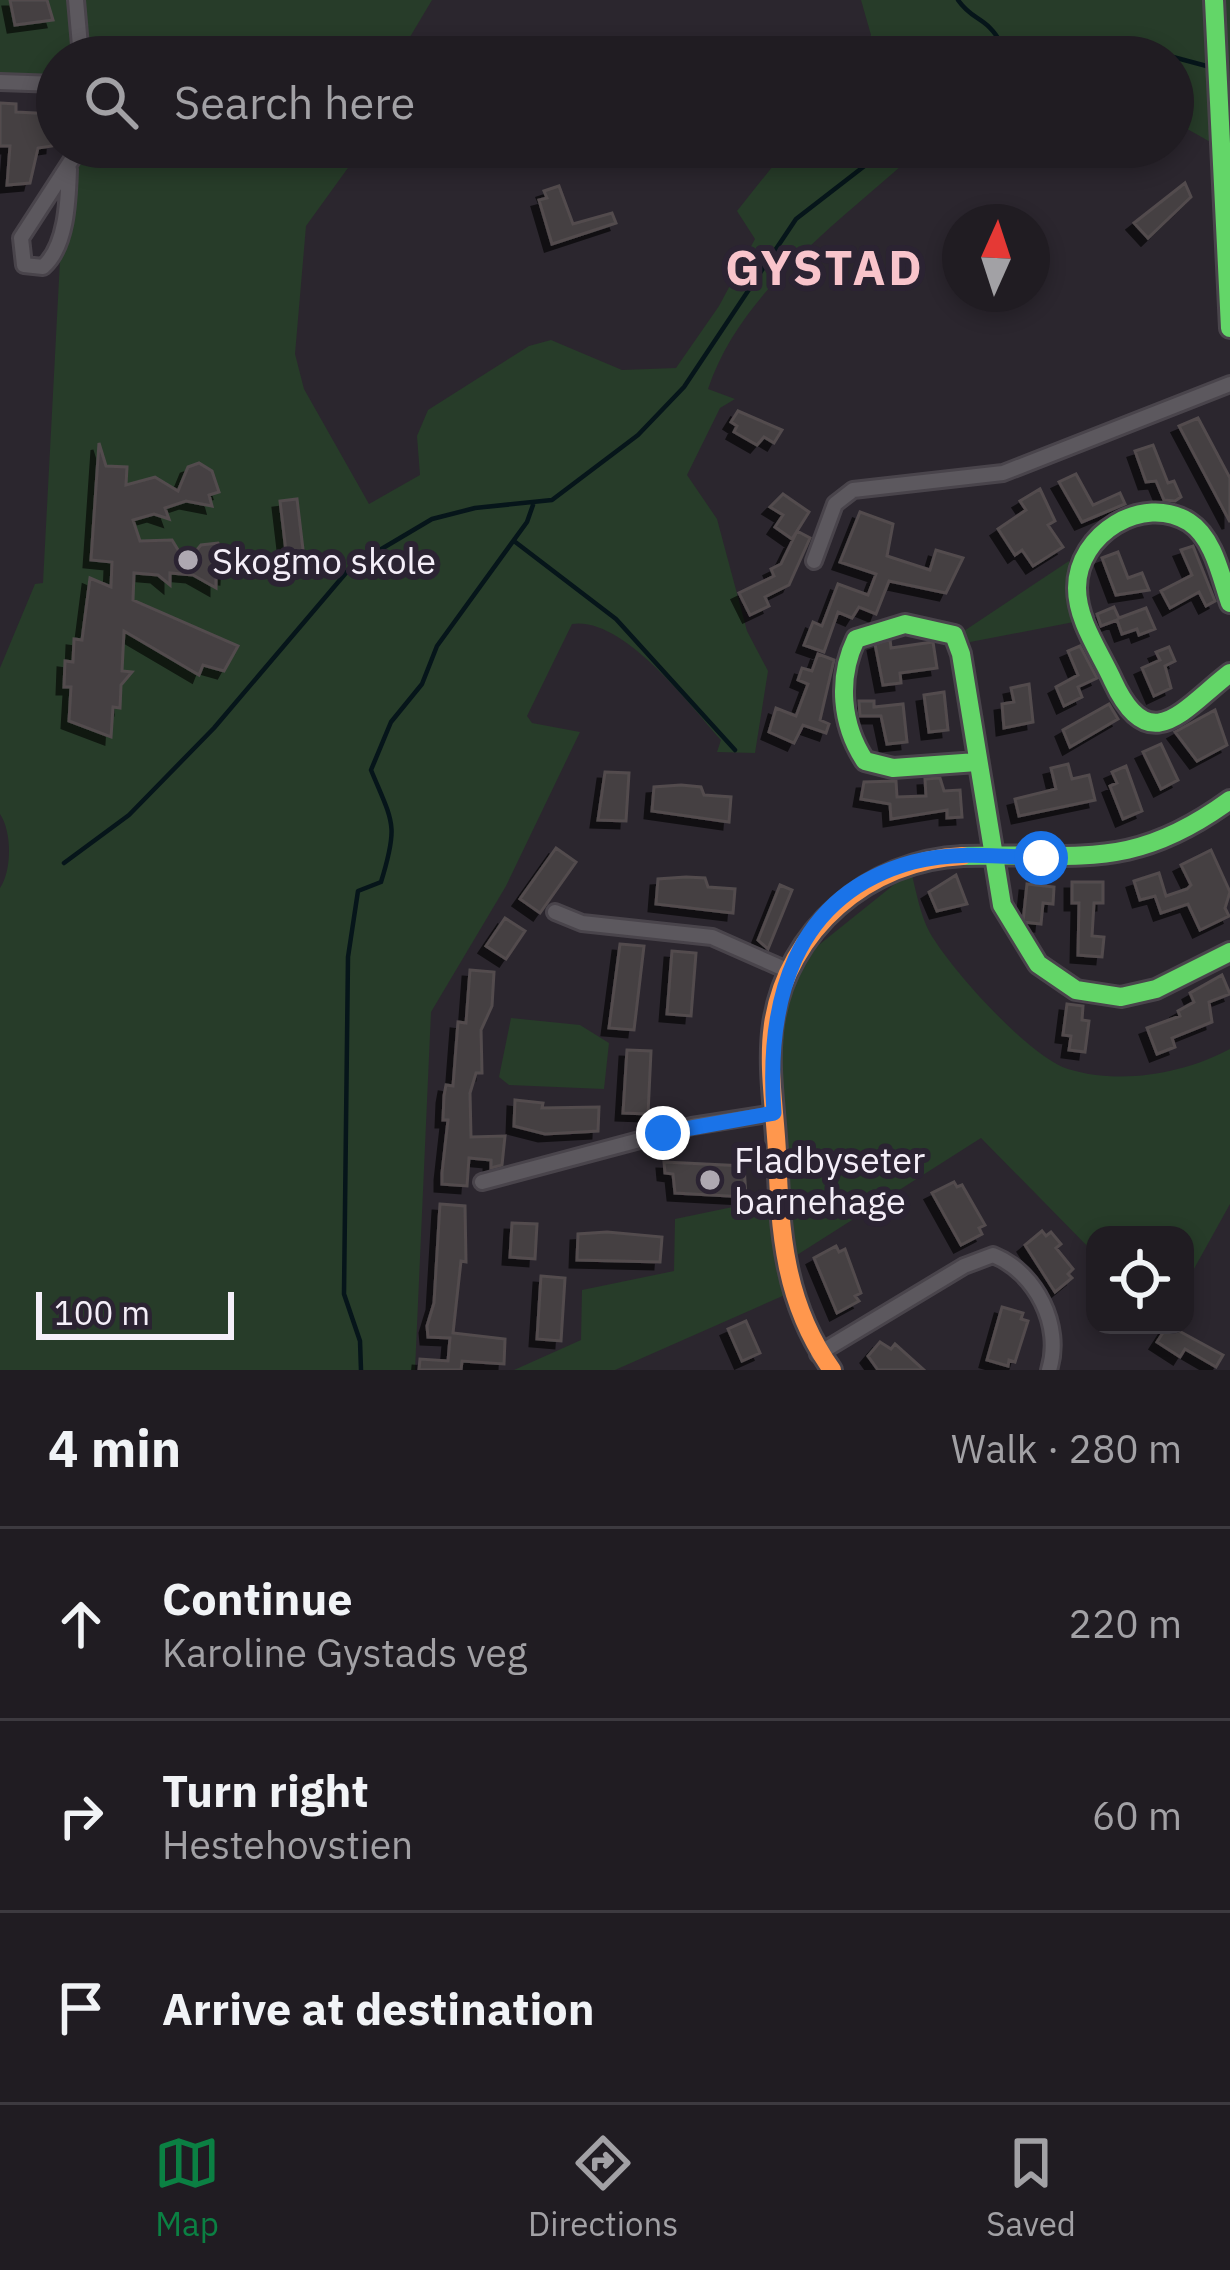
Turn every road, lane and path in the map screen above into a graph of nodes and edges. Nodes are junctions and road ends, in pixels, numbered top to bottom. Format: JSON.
{"nodes":[{"id":1,"x":76,"y":0,"type":"edge"},
{"id":2,"x":1214,"y":0,"type":"edge"},
{"id":3,"x":79,"y":36,"type":"edge"},
{"id":4,"x":0,"y":82,"type":"edge"},
{"id":5,"x":36,"y":83,"type":"edge"},
{"id":6,"x":69,"y":170,"type":"joint"},
{"id":7,"x":1230,"y":328,"type":"edge"},
{"id":8,"x":1227,"y":385,"type":"edge"},
{"id":9,"x":814,"y":561,"type":"dead end"},
{"id":10,"x":1230,"y":603,"type":"edge"},
{"id":11,"x":1230,"y":674,"type":"edge"},
{"id":12,"x":977,"y":762,"type":"junction"},
{"id":13,"x":1230,"y":800,"type":"edge"},
{"id":14,"x":993,"y":856,"type":"junction"},
{"id":15,"x":555,"y":912,"type":"dead end"},
{"id":16,"x":1230,"y":952,"type":"edge"},
{"id":17,"x":789,"y":970,"type":"junction"},
{"id":18,"x":774,"y":1113,"type":"junction"},
{"id":19,"x":482,"y":1182,"type":"dead end"},
{"id":20,"x":818,"y":1354,"type":"junction"},
{"id":21,"x":832,"y":1370,"type":"edge"},
{"id":22,"x":1049,"y":1370,"type":"edge"}],
"edges":[{"from":1,"to":3,"type":"street"},
{"from":2,"to":7,"type":"street"},
{"from":4,"to":5,"type":"street"},
{"from":6,"to":6,"type":"street"},
{"from":8,"to":9,"type":"street"},
{"from":10,"to":11,"type":"street"},
{"from":12,"to":12,"type":"street"},
{"from":12,"to":14,"type":"street"},
{"from":13,"to":14,"type":"street"},
{"from":14,"to":16,"type":"street"},
{"from":14,"to":17,"type":"street"},
{"from":15,"to":17,"type":"street"},
{"from":17,"to":18,"type":"street"},
{"from":18,"to":19,"type":"street"},
{"from":18,"to":20,"type":"street"},
{"from":20,"to":21,"type":"street"},
{"from":20,"to":22,"type":"street"}]}
